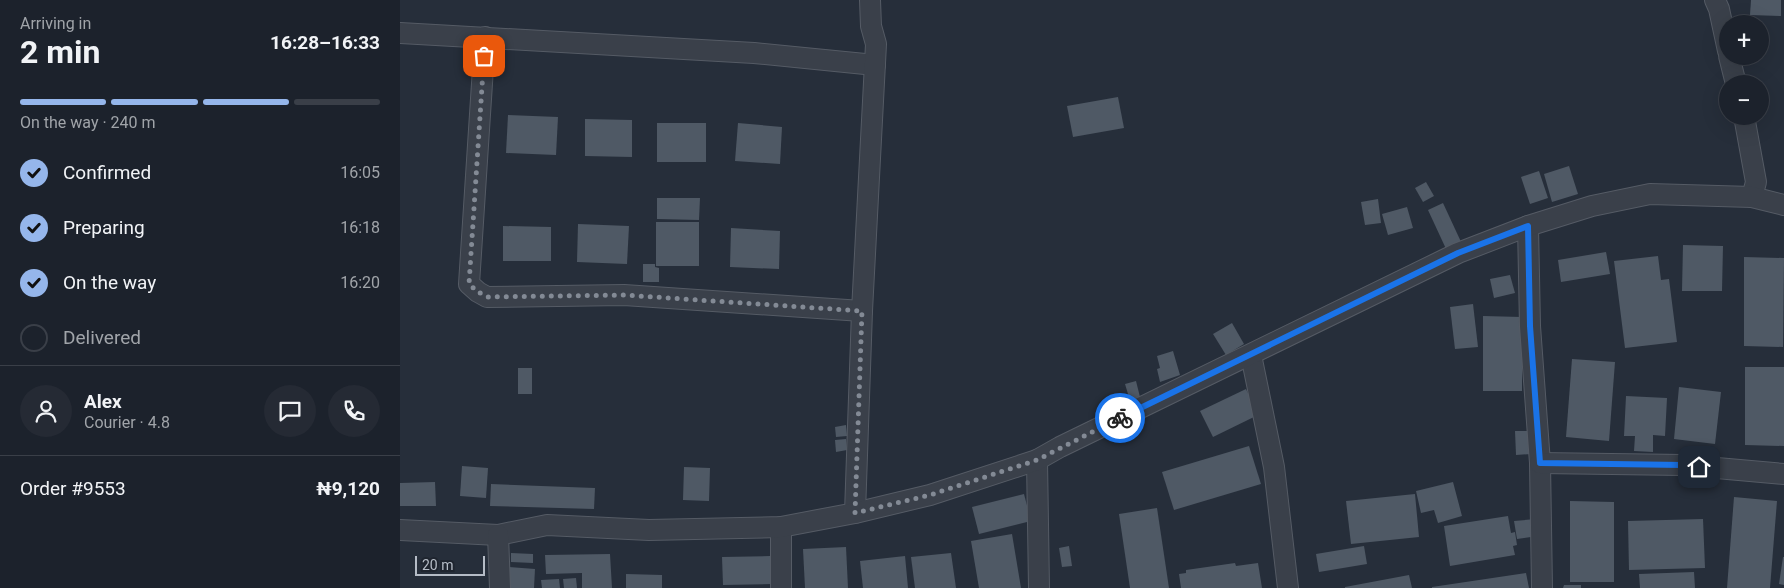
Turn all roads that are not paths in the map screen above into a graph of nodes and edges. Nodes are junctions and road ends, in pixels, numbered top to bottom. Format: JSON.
{"nodes":[{"id":1,"x":870,"y":0,"type":"edge"},
{"id":2,"x":1715,"y":0,"type":"edge"},
{"id":3,"x":1720,"y":15,"type":"edge"},
{"id":4,"x":400,"y":33,"type":"edge"},
{"id":5,"x":486,"y":36,"type":"junction"},
{"id":6,"x":875,"y":65,"type":"junction"},
{"id":7,"x":1746,"y":125,"type":"edge"},
{"id":8,"x":1752,"y":197,"type":"junction"},
{"id":9,"x":1784,"y":204,"type":"edge"},
{"id":10,"x":1528,"y":226,"type":"junction"},
{"id":11,"x":862,"y":311,"type":"junction"},
{"id":12,"x":1251,"y":355,"type":"junction"},
{"id":13,"x":1037,"y":460,"type":"junction"},
{"id":14,"x":1540,"y":463,"type":"junction"},
{"id":15,"x":1784,"y":474,"type":"edge"},
{"id":16,"x":855,"y":513,"type":"junction"},
{"id":17,"x":781,"y":527,"type":"junction"},
{"id":18,"x":400,"y":530,"type":"edge"},
{"id":19,"x":498,"y":535,"type":"junction"},
{"id":20,"x":500,"y":588,"type":"edge"},
{"id":21,"x":781,"y":588,"type":"edge"},
{"id":22,"x":1039,"y":588,"type":"edge"},
{"id":23,"x":1288,"y":588,"type":"edge"},
{"id":24,"x":1542,"y":588,"type":"edge"}],
"edges":[{"from":1,"to":6,"type":"street"},
{"from":2,"to":3,"type":"street"},
{"from":4,"to":5,"type":"street"},
{"from":5,"to":6,"type":"street"},
{"from":5,"to":11,"type":"street"},
{"from":6,"to":11,"type":"street"},
{"from":7,"to":8,"type":"street"},
{"from":8,"to":9,"type":"street"},
{"from":8,"to":10,"type":"street"},
{"from":10,"to":12,"type":"street"},
{"from":10,"to":14,"type":"street"},
{"from":11,"to":16,"type":"street"},
{"from":12,"to":13,"type":"street"},
{"from":12,"to":23,"type":"street"},
{"from":13,"to":16,"type":"street"},
{"from":13,"to":22,"type":"street"},
{"from":14,"to":15,"type":"street"},
{"from":14,"to":24,"type":"street"},
{"from":16,"to":17,"type":"street"},
{"from":17,"to":19,"type":"street"},
{"from":17,"to":21,"type":"street"},
{"from":18,"to":19,"type":"street"},
{"from":19,"to":20,"type":"street"}]}
